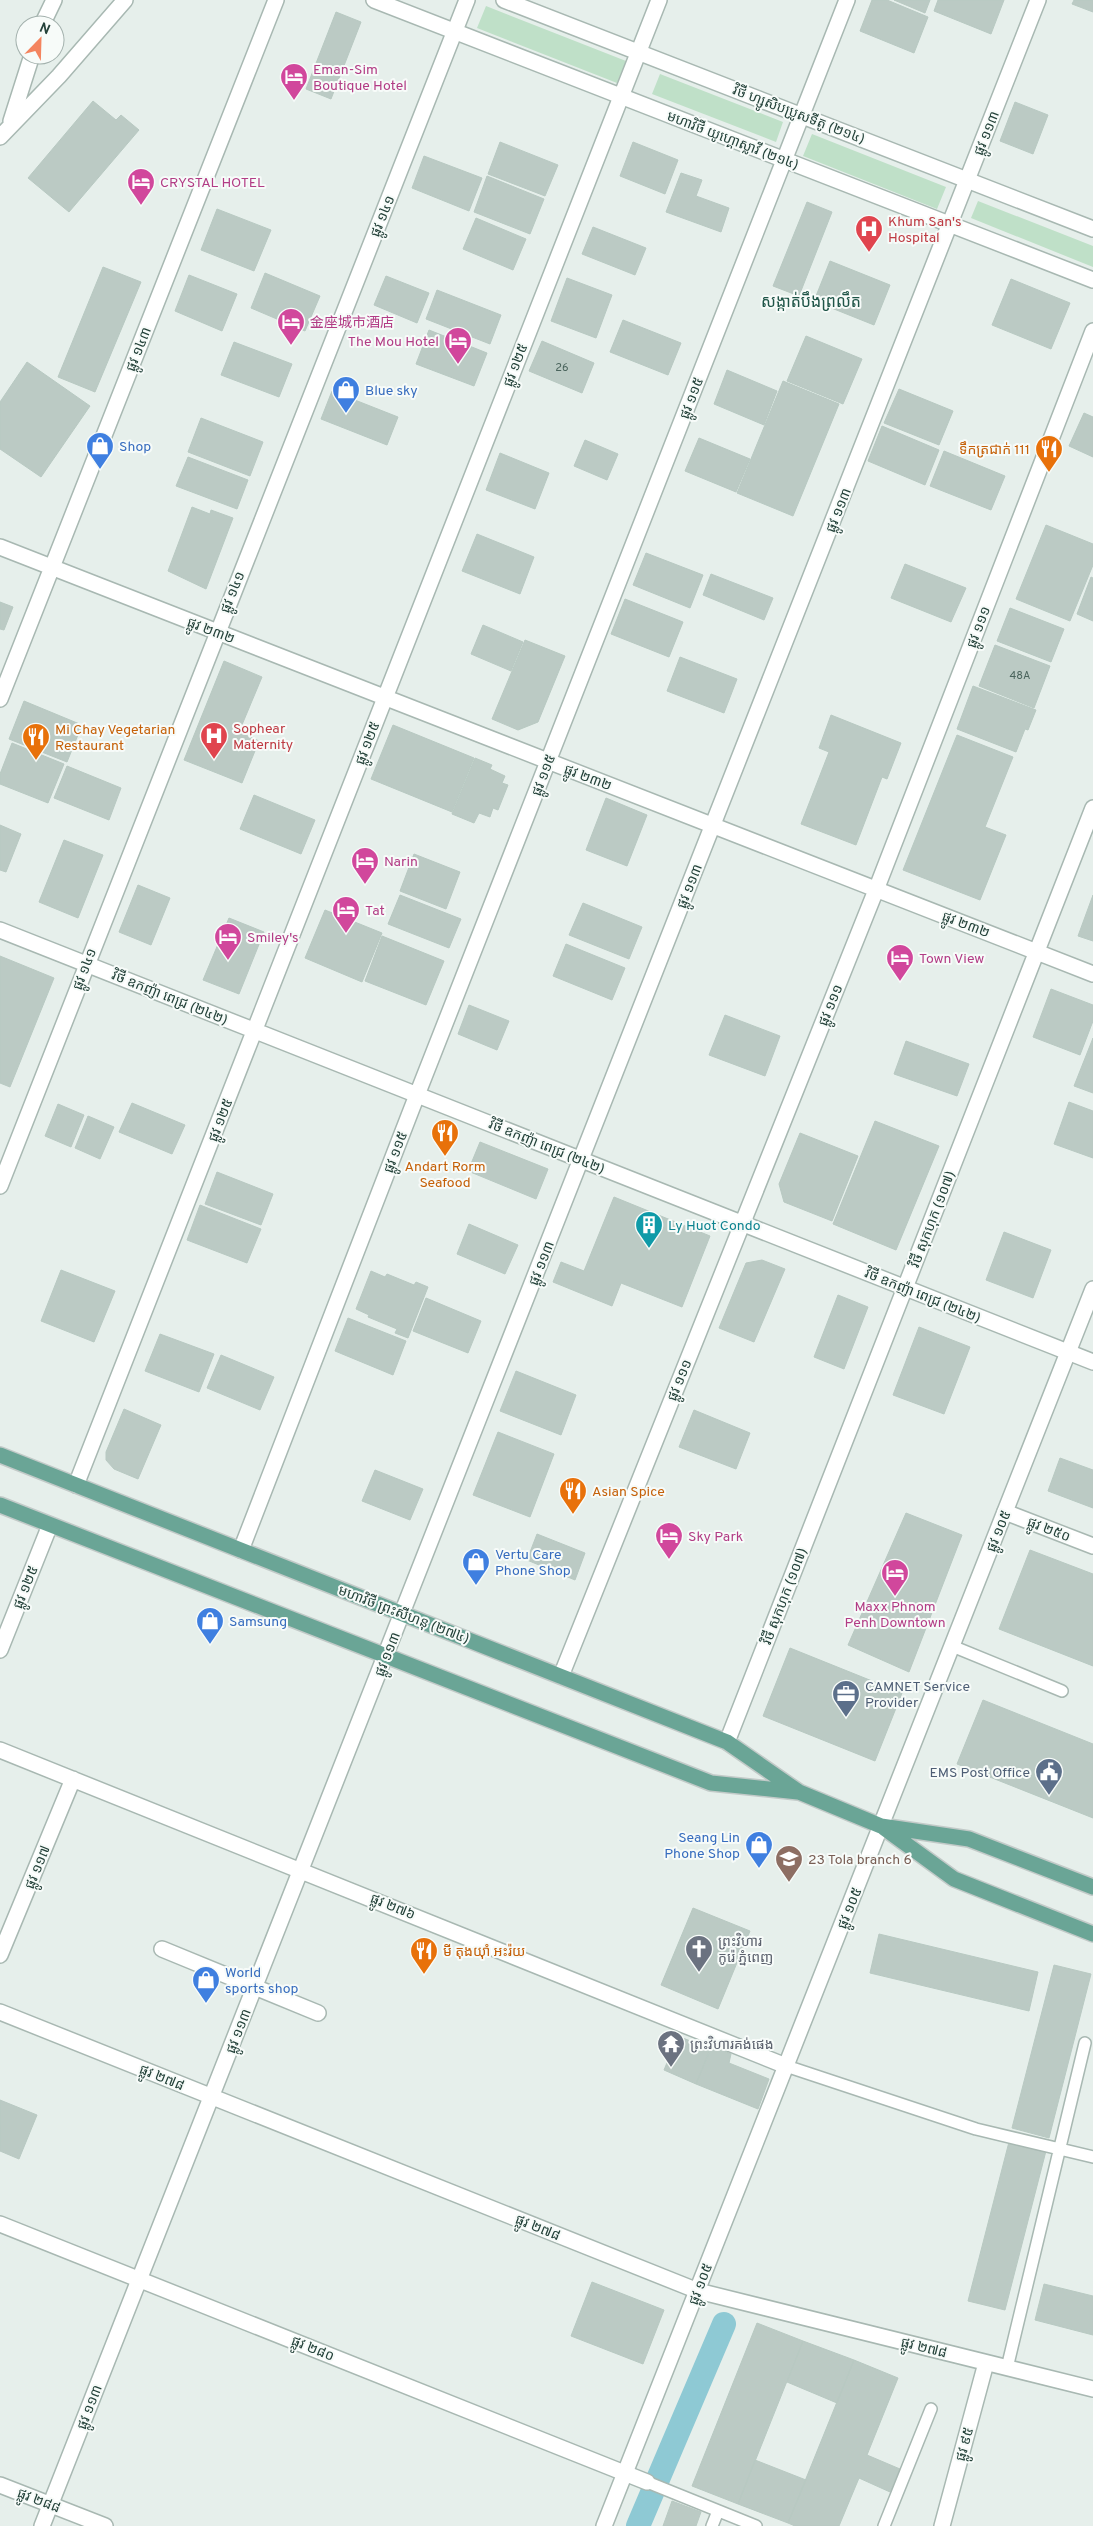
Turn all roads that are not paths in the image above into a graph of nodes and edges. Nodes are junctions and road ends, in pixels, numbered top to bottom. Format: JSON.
{"nodes":[{"id":1,"x":42,"y":0,"type":"edge"},
{"id":2,"x":54,"y":0,"type":"edge"},
{"id":3,"x":125,"y":0,"type":"edge"},
{"id":4,"x":276,"y":0,"type":"edge"},
{"id":5,"x":374,"y":0,"type":"edge"},
{"id":6,"x":467,"y":0,"type":"edge"},
{"id":7,"x":504,"y":0,"type":"edge"},
{"id":8,"x":659,"y":0,"type":"edge"},
{"id":9,"x":847,"y":0,"type":"edge"},
{"id":10,"x":1038,"y":0,"type":"edge"},
{"id":11,"x":41,"y":15,"type":"edge"},
{"id":12,"x":46,"y":15,"type":"edge"},
{"id":13,"x":455,"y":32,"type":"junction"},
{"id":14,"x":638,"y":52,"type":"junction"},
{"id":15,"x":28,"y":65,"type":"edge"},
{"id":16,"x":620,"y":96,"type":"junction"},
{"id":17,"x":802,"y":116,"type":"junction"},
{"id":18,"x":5,"y":131,"type":"edge"},
{"id":19,"x":784,"y":160,"type":"junction"},
{"id":20,"x":967,"y":180,"type":"junction"},
{"id":21,"x":950,"y":225,"type":"junction"},
{"id":22,"x":1093,"y":229,"type":"edge"},
{"id":23,"x":1093,"y":280,"type":"edge"},
{"id":24,"x":1093,"y":331,"type":"edge"},
{"id":25,"x":0,"y":548,"type":"edge"},
{"id":26,"x":52,"y":568,"type":"junction"},
{"id":27,"x":216,"y":632,"type":"junction"},
{"id":28,"x":385,"y":698,"type":"junction"},
{"id":29,"x":0,"y":699,"type":"edge"},
{"id":30,"x":548,"y":762,"type":"junction"},
{"id":31,"x":1093,"y":808,"type":"edge"},
{"id":32,"x":713,"y":826,"type":"junction"},
{"id":33,"x":876,"y":890,"type":"junction"},
{"id":34,"x":0,"y":930,"type":"edge"},
{"id":35,"x":1036,"y":952,"type":"junction"},
{"id":36,"x":87,"y":964,"type":"junction"},
{"id":37,"x":1093,"y":974,"type":"edge"},
{"id":38,"x":255,"y":1030,"type":"junction"},
{"id":39,"x":417,"y":1095,"type":"junction"},
{"id":40,"x":582,"y":1160,"type":"junction"},
{"id":41,"x":0,"y":1186,"type":"edge"},
{"id":42,"x":742,"y":1223,"type":"junction"},
{"id":43,"x":905,"y":1288,"type":"junction"},
{"id":44,"x":1093,"y":1289,"type":"edge"},
{"id":45,"x":1068,"y":1352,"type":"junction"},
{"id":46,"x":1093,"y":1362,"type":"edge"},
{"id":47,"x":0,"y":1455,"type":"edge"},
{"id":48,"x":76,"y":1485,"type":"junction"},
{"id":49,"x":0,"y":1505,"type":"edge"},
{"id":50,"x":1005,"y":1512,"type":"junction"},
{"id":51,"x":50,"y":1525,"type":"junction"},
{"id":52,"x":1093,"y":1546,"type":"edge"},
{"id":53,"x":241,"y":1550,"type":"junction"},
{"id":54,"x":402,"y":1614,"type":"junction"},
{"id":55,"x":952,"y":1646,"type":"junction"},
{"id":56,"x":0,"y":1650,"type":"edge"},
{"id":57,"x":386,"y":1656,"type":"junction"},
{"id":58,"x":561,"y":1676,"type":"junction"},
{"id":59,"x":1062,"y":1691,"type":"dead end"},
{"id":60,"x":727,"y":1742,"type":"junction"},
{"id":61,"x":0,"y":1750,"type":"edge"},
{"id":62,"x":73,"y":1779,"type":"junction"},
{"id":63,"x":799,"y":1792,"type":"junction"},
{"id":64,"x":881,"y":1826,"type":"junction"},
{"id":65,"x":302,"y":1869,"type":"junction"},
{"id":66,"x":1093,"y":1887,"type":"edge"},
{"id":67,"x":1093,"y":1934,"type":"edge"},
{"id":68,"x":162,"y":1949,"type":"dead end"},
{"id":69,"x":0,"y":1955,"type":"edge"},
{"id":70,"x":255,"y":1987,"type":"junction"},
{"id":71,"x":0,"y":2012,"type":"edge"},
{"id":72,"x":318,"y":2013,"type":"dead end"},
{"id":73,"x":1085,"y":2043,"type":"dead end"},
{"id":74,"x":786,"y":2066,"type":"junction"},
{"id":75,"x":212,"y":2097,"type":"junction"},
{"id":76,"x":1059,"y":2149,"type":"junction"},
{"id":77,"x":1093,"y":2157,"type":"edge"},
{"id":78,"x":0,"y":2224,"type":"edge"},
{"id":79,"x":140,"y":2279,"type":"junction"},
{"id":80,"x":698,"y":2291,"type":"junction"},
{"id":81,"x":986,"y":2362,"type":"junction"},
{"id":82,"x":1007,"y":2368,"type":"junction"},
{"id":83,"x":1093,"y":2389,"type":"edge"},
{"id":84,"x":930,"y":2409,"type":"dead end"},
{"id":85,"x":626,"y":2473,"type":"junction"},
{"id":86,"x":647,"y":2482,"type":"joint"},
{"id":87,"x":0,"y":2485,"type":"edge"},
{"id":88,"x":51,"y":2505,"type":"junction"},
{"id":89,"x":718,"y":2511,"type":"junction"},
{"id":90,"x":42,"y":2526,"type":"edge"},
{"id":91,"x":106,"y":2526,"type":"edge"},
{"id":92,"x":604,"y":2526,"type":"edge"},
{"id":93,"x":712,"y":2526,"type":"edge"},
{"id":94,"x":756,"y":2526,"type":"edge"},
{"id":95,"x":884,"y":2526,"type":"edge"},
{"id":96,"x":942,"y":2526,"type":"edge"}],
"edges":[{"from":1,"to":11,"type":"street"},
{"from":2,"to":12,"type":"street"},
{"from":3,"to":18,"type":"street"},
{"from":4,"to":26,"type":"street","name":"ផ្លូវ ១៤៣"},
{"from":5,"to":13,"type":"street","name":"មហាវិថី យូហ្គោស្លាវី (២១៤)"},
{"from":6,"to":13,"type":"street","name":"ផ្លូវ ១៤១"},
{"from":7,"to":14,"type":"street","name":"វិថី ហ្សូសិបប្រូសទីតូ (២១៤)"},
{"from":8,"to":14,"type":"street","name":"ផ្លូវ ១២៥"},
{"from":9,"to":17,"type":"street","name":"ផ្លូវ ១១៥"},
{"from":10,"to":20,"type":"street","name":"ផ្លូវ ១១៣"},
{"from":13,"to":16,"type":"street","name":"មហាវិថី យូហ្គោស្លាវី (២១៤)"},
{"from":13,"to":27,"type":"street","name":"ផ្លូវ ១៤១"},
{"from":14,"to":16,"type":"street","name":"ផ្លូវ ១២៥"},
{"from":14,"to":17,"type":"street","name":"វិថី ហ្សូសិបប្រូសទីតូ (២១៤)"},
{"from":15,"to":18,"type":"street"},
{"from":16,"to":19,"type":"street","name":"មហាវិថី យូហ្គោស្លាវី (២១៤)"},
{"from":16,"to":28,"type":"street","name":"ផ្លូវ ១២៥"},
{"from":17,"to":19,"type":"street","name":"ផ្លូវ ១១៥"},
{"from":17,"to":20,"type":"street","name":"វិថី ហ្សូសិបប្រូសទីតូ (២១៤)"},
{"from":19,"to":21,"type":"street","name":"មហាវិថី យូហ្គោស្លាវី (២១៤)"},
{"from":19,"to":30,"type":"street","name":"ផ្លូវ ១១៥"},
{"from":20,"to":21,"type":"street","name":"ផ្លូវ ១១៣"},
{"from":20,"to":22,"type":"street","name":"វិថី ហ្សូសិបប្រូសទីតូ (២១៤)"},
{"from":21,"to":23,"type":"street","name":"មហាវិថី យូហ្គោស្លាវី (២១៤)"},
{"from":21,"to":32,"type":"street","name":"ផ្លូវ ១១៣"},
{"from":24,"to":33,"type":"street","name":"ផ្លូវ ១១១"},
{"from":25,"to":26,"type":"street","name":"ផ្លូវ ២៣២"},
{"from":26,"to":27,"type":"street","name":"ផ្លូវ ២៣២"},
{"from":26,"to":29,"type":"street","name":"ផ្លូវ ១៤៣"},
{"from":27,"to":28,"type":"street","name":"ផ្លូវ ២៣២"},
{"from":27,"to":36,"type":"street","name":"ផ្លូវ ១៤១"},
{"from":28,"to":30,"type":"street","name":"ផ្លូវ ២៣២"},
{"from":28,"to":38,"type":"street","name":"ផ្លូវ ១២៥"},
{"from":30,"to":32,"type":"street","name":"ផ្លូវ ២៣២"},
{"from":30,"to":39,"type":"street","name":"ផ្លូវ ១១៥"},
{"from":31,"to":35,"type":"street","name":"វិថី សុកហុក (១០៧)"},
{"from":32,"to":33,"type":"street","name":"ផ្លូវ ២៣២"},
{"from":32,"to":40,"type":"street","name":"ផ្លូវ ១១៣"},
{"from":33,"to":35,"type":"street","name":"ផ្លូវ ២៣២"},
{"from":33,"to":42,"type":"street","name":"ផ្លូវ ១១១"},
{"from":34,"to":36,"type":"street","name":"វិថី ឧកញ៉ា ពេជ្រ (២៤២)"},
{"from":35,"to":37,"type":"street","name":"ផ្លូវ ២៣២"},
{"from":35,"to":43,"type":"street","name":"វិថី សុកហុក (១០៧)"},
{"from":36,"to":38,"type":"street","name":"វិថី ឧកញ៉ា ពេជ្រ (២៤២)"},
{"from":36,"to":41,"type":"street","name":"ផ្លូវ ១៤១"},
{"from":38,"to":39,"type":"street","name":"វិថី ឧកញ៉ា ពេជ្រ (២៤២)"},
{"from":38,"to":48,"type":"street","name":"ផ្លូវ ១២៥"},
{"from":39,"to":40,"type":"street","name":"វិថី ឧកញ៉ា ពេជ្រ (២៤២)"},
{"from":39,"to":53,"type":"street","name":"ផ្លូវ ១១៥"},
{"from":40,"to":42,"type":"street","name":"វិថី ឧកញ៉ា ពេជ្រ (២៤២)"},
{"from":40,"to":54,"type":"street","name":"ផ្លូវ ១១៣"},
{"from":42,"to":43,"type":"street","name":"វិថី ឧកញ៉ា ពេជ្រ (២៤២)"},
{"from":42,"to":58,"type":"street","name":"ផ្លូវ ១១១"},
{"from":43,"to":45,"type":"street","name":"វិថី ឧកញ៉ា ពេជ្រ (២៤២)"},
{"from":43,"to":60,"type":"street","name":"វិថី សុកហុក (១០៧)"},
{"from":44,"to":45,"type":"street","name":"ផ្លូវ ១០៥"},
{"from":45,"to":46,"type":"street","name":"វិថី ឧកញ៉ា ពេជ្រ (២៤២)"},
{"from":45,"to":50,"type":"street","name":"ផ្លូវ ១០៥"},
{"from":47,"to":48,"type":"main road","name":"មហាវិថី ព្រះសីហនុ (២៧៤)"},
{"from":48,"to":53,"type":"main road","name":"មហាវិថី ព្រះសីហនុ (២៧៤)"},
{"from":49,"to":51,"type":"main road","name":"មហាវិថី ព្រះសីហនុ (២៧៤)"},
{"from":50,"to":52,"type":"street","name":"ផ្លូវ ២៥០"},
{"from":50,"to":55,"type":"street","name":"ផ្លូវ ១០៥"},
{"from":51,"to":56,"type":"street","name":"ផ្លូវ ១២៥"},
{"from":51,"to":57,"type":"main road","name":"មហាវិថី ព្រះសីហនុ (២៧៤)"},
{"from":53,"to":54,"type":"main road","name":"មហាវិថី ព្រះសីហនុ (២៧៤)"},
{"from":54,"to":57,"type":"street","name":"ផ្លូវ ១១៣"},
{"from":54,"to":58,"type":"main road","name":"មហាវិថី ព្រះសីហនុ (២៧៤)"},
{"from":55,"to":59,"type":"lane"},
{"from":55,"to":64,"type":"street","name":"ផ្លូវ ១០៥"},
{"from":57,"to":63,"type":"main road","name":"មហាវិថី ព្រះសីហនុ (២៧៤)"},
{"from":57,"to":65,"type":"street","name":"ផ្លូវ ១១៣"},
{"from":58,"to":60,"type":"main road","name":"មហាវិថី ព្រះសីហនុ (២៧៤)"},
{"from":60,"to":63,"type":"main road","name":"មហាវិថី ព្រះសីហនុ (២៧៤)"},
{"from":61,"to":62,"type":"street","name":"ផ្លូវ ២៧៦"},
{"from":62,"to":65,"type":"street","name":"ផ្លូវ ២៧៦"},
{"from":62,"to":69,"type":"street","name":"ផ្លូវ ១១៧"},
{"from":63,"to":64,"type":"main road","name":"មហាវិថី ព្រះសីហនុ (២៧៤)"},
{"from":64,"to":66,"type":"main road","name":"មហាវិថី ព្រះសីហនុ (២៧៤)"},
{"from":64,"to":67,"type":"main road","name":"មហាវិថី ព្រះសីហនុ (២៧៤)"},
{"from":64,"to":74,"type":"street","name":"ផ្លូវ ១០៥"},
{"from":65,"to":70,"type":"street","name":"ផ្លូវ ១១៣"},
{"from":65,"to":74,"type":"street","name":"ផ្លូវ ២៧៦"},
{"from":68,"to":70,"type":"street"},
{"from":70,"to":72,"type":"street"},
{"from":70,"to":75,"type":"street","name":"ផ្លូវ ១១៣"},
{"from":71,"to":75,"type":"street","name":"ផ្លូវ ២៧៨"},
{"from":73,"to":76,"type":"lane"},
{"from":74,"to":76,"type":"lane"},
{"from":74,"to":80,"type":"street","name":"ផ្លូវ ១០៥"},
{"from":75,"to":79,"type":"street","name":"ផ្លូវ ១១៣"},
{"from":75,"to":80,"type":"street","name":"ផ្លូវ ២៧៨"},
{"from":76,"to":77,"type":"lane"},
{"from":76,"to":82,"type":"lane"},
{"from":78,"to":79,"type":"street","name":"ផ្លូវ ២៨០"},
{"from":79,"to":85,"type":"street","name":"ផ្លូវ ២៨០"},
{"from":79,"to":88,"type":"street","name":"ផ្លូវ ១១៣"},
{"from":80,"to":81,"type":"street","name":"ផ្លូវ ២៧៨"},
{"from":80,"to":85,"type":"street","name":"ផ្លូវ ១០៥"},
{"from":81,"to":82,"type":"street","name":"ផ្លូវ ២៧៨"},
{"from":81,"to":96,"type":"street","name":"ផ្លូវ ៩៥"},
{"from":82,"to":83,"type":"street","name":"ផ្លូវ ២៧៨"},
{"from":84,"to":95,"type":"lane"},
{"from":85,"to":86,"type":"street","name":"ផ្លូវ ២៨០"},
{"from":85,"to":92,"type":"street","name":"ផ្លូវ ១០៥"},
{"from":86,"to":89,"type":"lane"},
{"from":87,"to":88,"type":"street","name":"ផ្លូវ ២៨៨"},
{"from":88,"to":90,"type":"street","name":"ផ្លូវ ១១៣"},
{"from":88,"to":91,"type":"street","name":"ផ្លូវ ២៨៨"},
{"from":89,"to":93,"type":"lane"},
{"from":89,"to":94,"type":"lane"}]}
